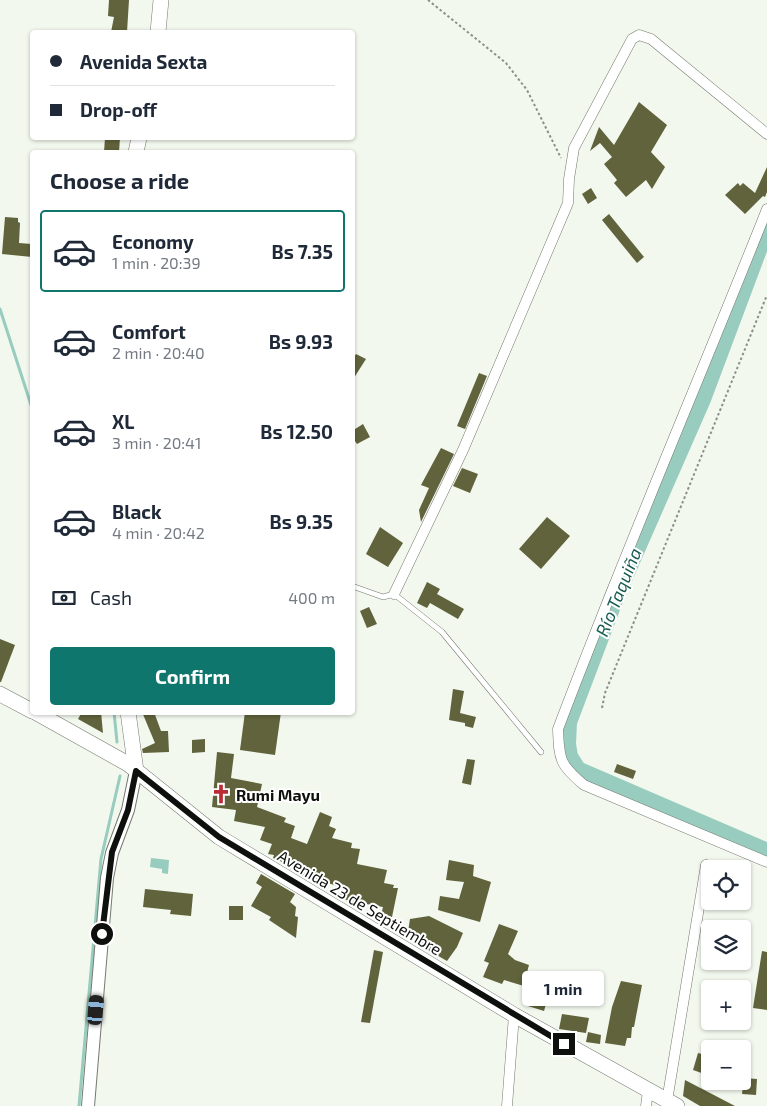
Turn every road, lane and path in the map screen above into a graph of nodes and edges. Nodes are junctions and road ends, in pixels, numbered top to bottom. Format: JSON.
{"nodes":[{"id":1,"x":161,"y":0,"type":"edge"},
{"id":2,"x":428,"y":0,"type":"edge"},
{"id":3,"x":158,"y":30,"type":"edge"},
{"id":4,"x":767,"y":134,"type":"edge"},
{"id":5,"x":569,"y":179,"type":"junction"},
{"id":6,"x":767,"y":209,"type":"edge"},
{"id":7,"x":767,"y":295,"type":"edge"},
{"id":8,"x":355,"y":587,"type":"edge"},
{"id":9,"x":394,"y":594,"type":"junction"},
{"id":10,"x":0,"y":694,"type":"edge"},
{"id":11,"x":602,"y":708,"type":"dead end"},
{"id":12,"x":30,"y":710,"type":"edge"},
{"id":13,"x":40,"y":715,"type":"edge"},
{"id":14,"x":128,"y":715,"type":"edge"},
{"id":15,"x":541,"y":752,"type":"dead end"},
{"id":16,"x":132,"y":768,"type":"junction"},
{"id":17,"x":767,"y":862,"type":"edge"},
{"id":18,"x":701,"y":899,"type":"edge"},
{"id":19,"x":514,"y":1015,"type":"junction"},
{"id":20,"x":648,"y":1090,"type":"junction"},
{"id":21,"x":672,"y":1103,"type":"edge"},
{"id":22,"x":88,"y":1106,"type":"edge"},
{"id":23,"x":507,"y":1106,"type":"edge"},
{"id":24,"x":646,"y":1106,"type":"edge"}],
"edges":[{"from":1,"to":3,"type":"main road"},
{"from":2,"to":5,"type":"path"},
{"from":4,"to":5,"type":"street"},
{"from":5,"to":9,"type":"street"},
{"from":6,"to":17,"type":"street"},
{"from":7,"to":11,"type":"path"},
{"from":8,"to":9,"type":"lane"},
{"from":9,"to":15,"type":"lane"},
{"from":10,"to":12,"type":"main road","name":"Avenida 23 de Septiembre"},
{"from":13,"to":16,"type":"main road","name":"Avenida 23 de Septiembre"},
{"from":14,"to":16,"type":"main road"},
{"from":16,"to":19,"type":"main road","name":"Avenida 23 de Septiembre"},
{"from":16,"to":22,"type":"street"},
{"from":18,"to":21,"type":"street"},
{"from":19,"to":20,"type":"main road","name":"Avenida 23 de Septiembre"},
{"from":19,"to":23,"type":"street"},
{"from":20,"to":21,"type":"main road","name":"Avenida 23 de Septiembre"},
{"from":20,"to":24,"type":"street"}]}
